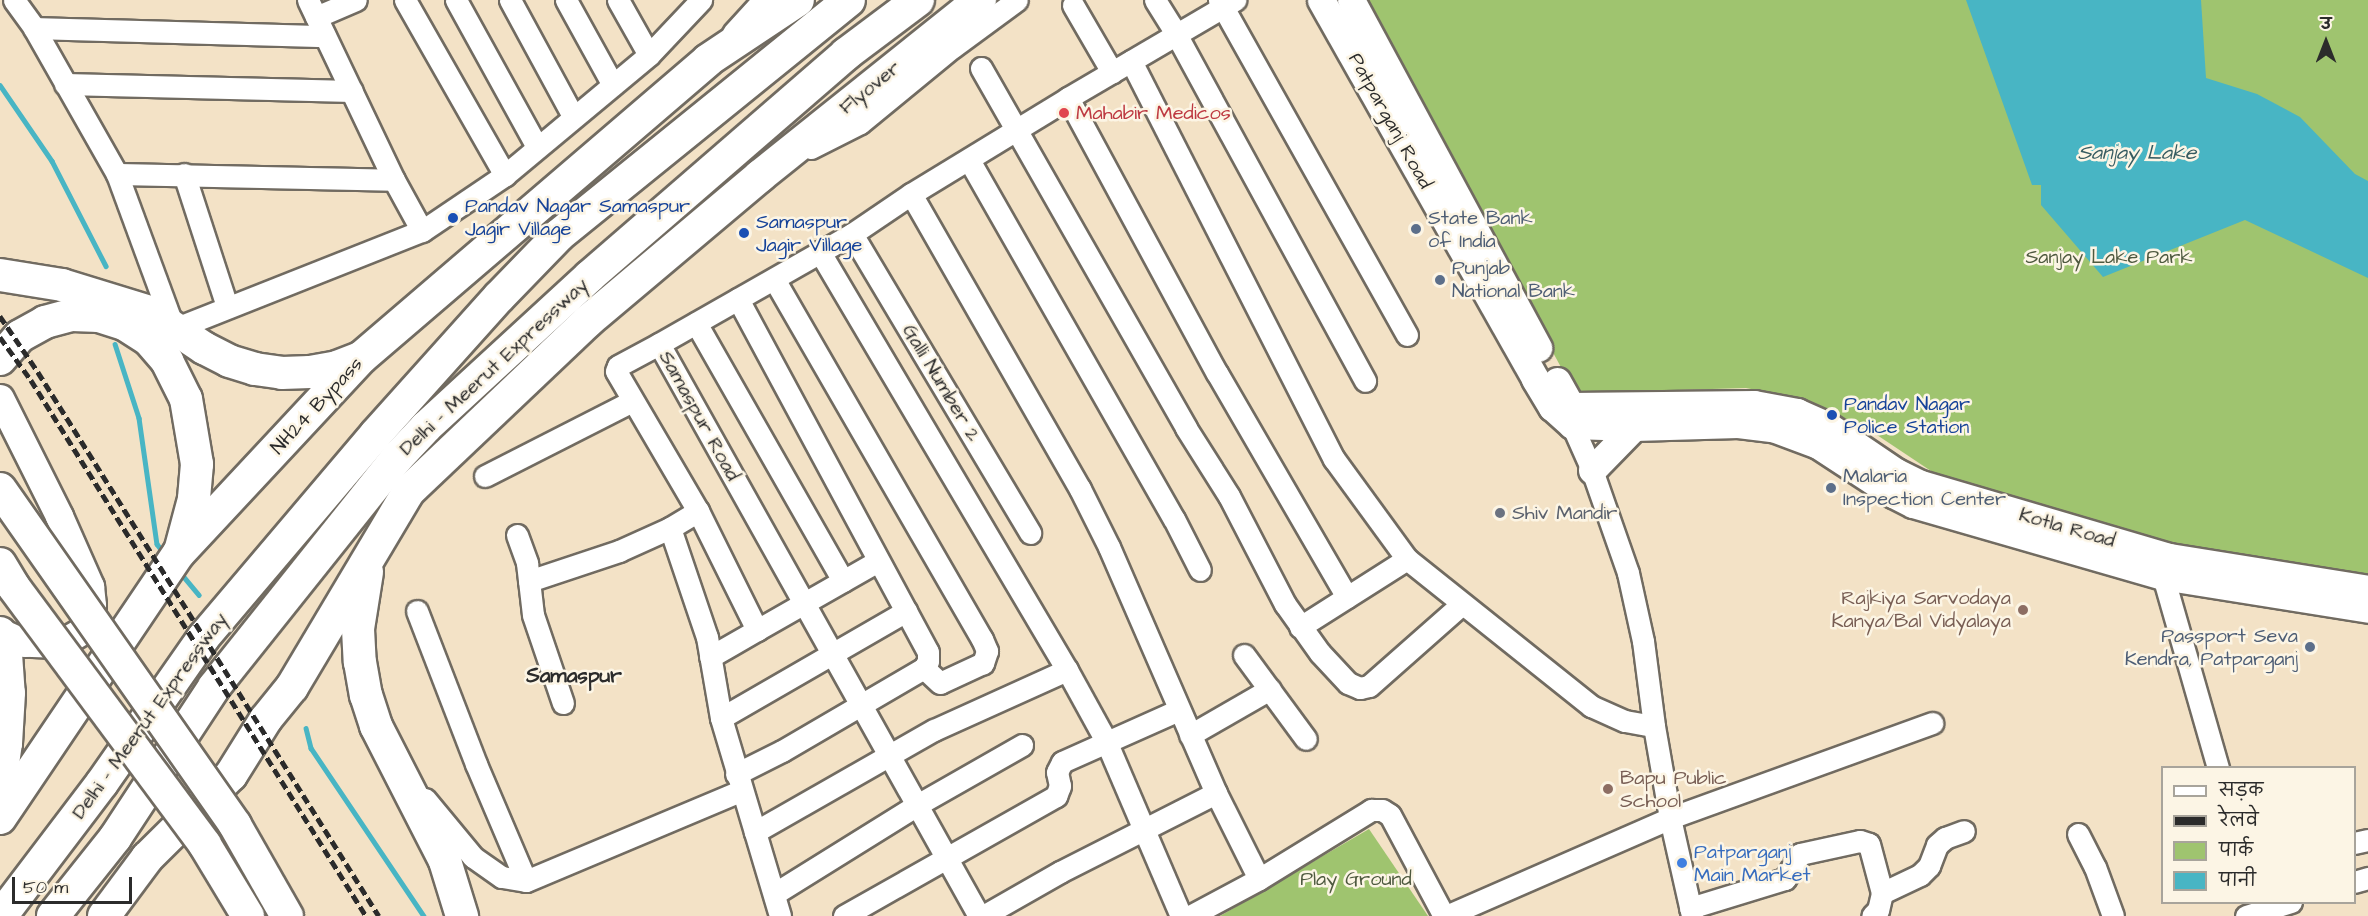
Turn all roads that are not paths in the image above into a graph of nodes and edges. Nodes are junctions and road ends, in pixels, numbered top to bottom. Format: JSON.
{"nodes":[{"id":1,"x":14,"y":0,"type":"edge"},
{"id":2,"x":356,"y":0,"type":"edge"},
{"id":3,"x":405,"y":0,"type":"edge"},
{"id":4,"x":456,"y":0,"type":"edge"},
{"id":5,"x":510,"y":0,"type":"edge"},
{"id":6,"x":566,"y":0,"type":"edge"},
{"id":7,"x":618,"y":0,"type":"edge"},
{"id":8,"x":701,"y":0,"type":"edge"},
{"id":9,"x":763,"y":0,"type":"edge"},
{"id":10,"x":798,"y":0,"type":"edge"},
{"id":11,"x":849,"y":0,"type":"edge"},
{"id":12,"x":918,"y":0,"type":"edge"},
{"id":13,"x":1017,"y":0,"type":"edge"},
{"id":14,"x":1155,"y":0,"type":"edge"},
{"id":15,"x":1321,"y":0,"type":"edge"},
{"id":16,"x":1351,"y":0,"type":"edge"},
{"id":17,"x":1226,"y":2,"type":"edge"},
{"id":18,"x":1073,"y":5,"type":"dead end"},
{"id":19,"x":680,"y":7,"type":"edge"},
{"id":20,"x":988,"y":7,"type":"edge"},
{"id":21,"x":316,"y":18,"type":"edge"},
{"id":22,"x":34,"y":28,"type":"junction"},
{"id":23,"x":1176,"y":34,"type":"junction"},
{"id":24,"x":649,"y":55,"type":"junction"},
{"id":25,"x":708,"y":60,"type":"junction"},
{"id":26,"x":1131,"y":61,"type":"junction"},
{"id":27,"x":981,"y":68,"type":"dead end"},
{"id":28,"x":1112,"y":72,"type":"junction"},
{"id":29,"x":65,"y":84,"type":"junction"},
{"id":30,"x":613,"y":85,"type":"junction"},
{"id":31,"x":352,"y":91,"type":"junction"},
{"id":32,"x":1068,"y":98,"type":"junction"},
{"id":33,"x":573,"y":116,"type":"junction"},
{"id":34,"x":1017,"y":131,"type":"junction"},
{"id":35,"x":537,"y":147,"type":"junction"},
{"id":36,"x":969,"y":159,"type":"junction"},
{"id":37,"x":117,"y":174,"type":"junction"},
{"id":38,"x":184,"y":174,"type":"junction"},
{"id":39,"x":505,"y":175,"type":"junction"},
{"id":40,"x":760,"y":176,"type":"junction"},
{"id":41,"x":394,"y":180,"type":"junction"},
{"id":42,"x":911,"y":194,"type":"junction"},
{"id":43,"x":422,"y":231,"type":"junction"},
{"id":44,"x":852,"y":234,"type":"junction"},
{"id":45,"x":820,"y":252,"type":"junction"},
{"id":46,"x":0,"y":275,"type":"edge"},
{"id":47,"x":774,"y":279,"type":"junction"},
{"id":48,"x":738,"y":299,"type":"junction"},
{"id":49,"x":227,"y":306,"type":"junction"},
{"id":50,"x":696,"y":323,"type":"junction"},
{"id":51,"x":174,"y":329,"type":"junction"},
{"id":52,"x":1407,"y":335,"type":"dead end"},
{"id":53,"x":659,"y":344,"type":"junction"},
{"id":54,"x":362,"y":357,"type":"junction"},
{"id":55,"x":0,"y":358,"type":"edge"},
{"id":56,"x":1365,"y":381,"type":"dead end"},
{"id":57,"x":0,"y":398,"type":"edge"},
{"id":58,"x":632,"y":401,"type":"junction"},
{"id":59,"x":1571,"y":415,"type":"junction"},
{"id":60,"x":1634,"y":427,"type":"junction"},
{"id":61,"x":1592,"y":470,"type":"junction"},
{"id":62,"x":485,"y":476,"type":"dead end"},
{"id":63,"x":0,"y":489,"type":"edge"},
{"id":64,"x":698,"y":512,"type":"junction"},
{"id":65,"x":670,"y":528,"type":"junction"},
{"id":66,"x":1030,"y":533,"type":"dead end"},
{"id":67,"x":381,"y":534,"type":"junction"},
{"id":68,"x":517,"y":535,"type":"dead end"},
{"id":69,"x":179,"y":553,"type":"junction"},
{"id":70,"x":1407,"y":559,"type":"junction"},
{"id":71,"x":879,"y":561,"type":"junction"},
{"id":72,"x":0,"y":564,"type":"edge"},
{"id":73,"x":1200,"y":570,"type":"dead end"},
{"id":74,"x":2163,"y":576,"type":"junction"},
{"id":75,"x":529,"y":581,"type":"junction"},
{"id":76,"x":843,"y":581,"type":"junction"},
{"id":77,"x":2368,"y":589,"type":"edge"},
{"id":78,"x":1347,"y":597,"type":"junction"},
{"id":79,"x":804,"y":603,"type":"junction"},
{"id":80,"x":1462,"y":604,"type":"junction"},
{"id":81,"x":2368,"y":609,"type":"edge"},
{"id":82,"x":417,"y":611,"type":"dead end"},
{"id":83,"x":906,"y":611,"type":"junction"},
{"id":84,"x":1300,"y":627,"type":"junction"},
{"id":85,"x":757,"y":630,"type":"junction"},
{"id":86,"x":0,"y":633,"type":"edge"},
{"id":87,"x":831,"y":653,"type":"junction"},
{"id":88,"x":1244,"y":655,"type":"dead end"},
{"id":89,"x":710,"y":657,"type":"junction"},
{"id":90,"x":924,"y":668,"type":"junction"},
{"id":91,"x":1067,"y":670,"type":"junction"},
{"id":92,"x":1270,"y":689,"type":"junction"},
{"id":93,"x":563,"y":703,"type":"dead end"},
{"id":94,"x":860,"y":704,"type":"junction"},
{"id":95,"x":1179,"y":711,"type":"junction"},
{"id":96,"x":0,"y":713,"type":"edge"},
{"id":97,"x":721,"y":718,"type":"junction"},
{"id":98,"x":1932,"y":723,"type":"dead end"},
{"id":99,"x":1654,"y":726,"type":"junction"},
{"id":100,"x":1190,"y":735,"type":"junction"},
{"id":101,"x":1306,"y":739,"type":"dead end"},
{"id":102,"x":1106,"y":741,"type":"junction"},
{"id":103,"x":6,"y":743,"type":"junction"},
{"id":104,"x":1022,"y":746,"type":"dead end"},
{"id":105,"x":890,"y":755,"type":"junction"},
{"id":106,"x":391,"y":756,"type":"junction"},
{"id":107,"x":2217,"y":766,"type":"edge"},
{"id":108,"x":738,"y":783,"type":"junction"},
{"id":109,"x":0,"y":784,"type":"edge"},
{"id":110,"x":1216,"y":793,"type":"junction"},
{"id":111,"x":917,"y":805,"type":"junction"},
{"id":112,"x":1670,"y":818,"type":"junction"},
{"id":113,"x":0,"y":819,"type":"edge"},
{"id":114,"x":1143,"y":829,"type":"junction"},
{"id":115,"x":1964,"y":831,"type":"dead end"},
{"id":116,"x":754,"y":832,"type":"junction"},
{"id":117,"x":2078,"y":834,"type":"dead end"},
{"id":118,"x":946,"y":856,"type":"junction"},
{"id":119,"x":1259,"y":879,"type":"junction"},
{"id":120,"x":526,"y":881,"type":"junction"},
{"id":121,"x":1882,"y":893,"type":"junction"},
{"id":122,"x":774,"y":894,"type":"junction"},
{"id":123,"x":2288,"y":904,"type":"edge"},
{"id":124,"x":1691,"y":912,"type":"edge"},
{"id":125,"x":1,"y":916,"type":"edge"},
{"id":126,"x":53,"y":916,"type":"edge"},
{"id":127,"x":104,"y":916,"type":"edge"},
{"id":128,"x":248,"y":916,"type":"edge"},
{"id":129,"x":275,"y":916,"type":"edge"},
{"id":130,"x":287,"y":916,"type":"edge"},
{"id":131,"x":301,"y":916,"type":"edge"},
{"id":132,"x":462,"y":916,"type":"edge"},
{"id":133,"x":780,"y":916,"type":"edge"},
{"id":134,"x":844,"y":916,"type":"edge"},
{"id":135,"x":979,"y":916,"type":"edge"},
{"id":136,"x":983,"y":916,"type":"edge"},
{"id":137,"x":1181,"y":916,"type":"edge"},
{"id":138,"x":1190,"y":916,"type":"edge"},
{"id":139,"x":1445,"y":916,"type":"edge"},
{"id":140,"x":1872,"y":916,"type":"edge"},
{"id":141,"x":2113,"y":916,"type":"edge"},
{"id":142,"x":2246,"y":916,"type":"edge"}],
"edges":[{"from":1,"to":22,"type":"street"},
{"from":2,"to":21,"type":"street"},
{"from":3,"to":39,"type":"street"},
{"from":4,"to":35,"type":"street"},
{"from":5,"to":33,"type":"street"},
{"from":6,"to":30,"type":"street"},
{"from":7,"to":24,"type":"street"},
{"from":8,"to":19,"type":"street"},
{"from":9,"to":25,"type":"street"},
{"from":10,"to":25,"type":"highway"},
{"from":11,"to":125,"type":"highway","name":"Delhi - Meerut Expressway"},
{"from":12,"to":126,"type":"highway","name":"Delhi - Meerut Expressway"},
{"from":13,"to":20,"type":"street"},
{"from":14,"to":23,"type":"street"},
{"from":15,"to":59,"type":"main road","name":"Patparganj Road"},
{"from":16,"to":59,"type":"main road","name":"Patparganj Road"},
{"from":17,"to":23,"type":"street","name":"Samaspur Road"},
{"from":17,"to":52,"type":"street"},
{"from":18,"to":28,"type":"street"},
{"from":19,"to":24,"type":"street"},
{"from":20,"to":40,"type":"highway","name":"Flyover"},
{"from":20,"to":40,"type":"street"},
{"from":21,"to":22,"type":"street"},
{"from":21,"to":31,"type":"street"},
{"from":22,"to":29,"type":"street"},
{"from":23,"to":26,"type":"street","name":"Samaspur Road"},
{"from":23,"to":56,"type":"street"},
{"from":24,"to":30,"type":"street"},
{"from":25,"to":54,"type":"highway","name":"NH24 Bypass"},
{"from":26,"to":28,"type":"street","name":"Samaspur Road"},
{"from":26,"to":70,"type":"street"},
{"from":27,"to":34,"type":"street"},
{"from":28,"to":32,"type":"street","name":"Samaspur Road"},
{"from":29,"to":31,"type":"street"},
{"from":29,"to":37,"type":"street"},
{"from":30,"to":33,"type":"street"},
{"from":31,"to":41,"type":"street"},
{"from":32,"to":34,"type":"street","name":"Samaspur Road"},
{"from":32,"to":78,"type":"street"},
{"from":33,"to":35,"type":"street"},
{"from":34,"to":36,"type":"street","name":"Samaspur Road"},
{"from":34,"to":84,"type":"street"},
{"from":35,"to":39,"type":"street"},
{"from":36,"to":42,"type":"street","name":"Samaspur Road"},
{"from":36,"to":73,"type":"street"},
{"from":37,"to":38,"type":"street"},
{"from":37,"to":51,"type":"street"},
{"from":38,"to":41,"type":"street"},
{"from":38,"to":49,"type":"street"},
{"from":39,"to":43,"type":"street"},
{"from":40,"to":67,"type":"highway"},
{"from":41,"to":43,"type":"street"},
{"from":42,"to":44,"type":"street","name":"Samaspur Road"},
{"from":42,"to":95,"type":"street"},
{"from":43,"to":49,"type":"street"},
{"from":44,"to":45,"type":"street","name":"Samaspur Road"},
{"from":44,"to":66,"type":"street","name":"Galli Number 2"},
{"from":45,"to":47,"type":"street","name":"Samaspur Road"},
{"from":45,"to":91,"type":"street"},
{"from":46,"to":51,"type":"highway"},
{"from":47,"to":48,"type":"street","name":"Samaspur Road"},
{"from":47,"to":90,"type":"street"},
{"from":48,"to":50,"type":"street","name":"Samaspur Road"},
{"from":48,"to":71,"type":"street"},
{"from":49,"to":51,"type":"street"},
{"from":50,"to":53,"type":"street","name":"Samaspur Road"},
{"from":50,"to":76,"type":"street"},
{"from":51,"to":54,"type":"highway"},
{"from":53,"to":58,"type":"street"},
{"from":53,"to":79,"type":"street","name":"Samaspur Road"},
{"from":54,"to":69,"type":"highway","name":"NH24 Bypass"},
{"from":55,"to":69,"type":"highway"},
{"from":57,"to":86,"type":"main road"},
{"from":58,"to":62,"type":"street"},
{"from":58,"to":64,"type":"street"},
{"from":59,"to":60,"type":"main road","name":"Kotla Road"},
{"from":59,"to":61,"type":"street"},
{"from":59,"to":77,"type":"main road","name":"Kotla Road"},
{"from":60,"to":61,"type":"main road"},
{"from":60,"to":74,"type":"main road","name":"Kotla Road"},
{"from":61,"to":99,"type":"street"},
{"from":63,"to":130,"type":"highway","bridge":true},
{"from":64,"to":65,"type":"street"},
{"from":64,"to":85,"type":"street"},
{"from":65,"to":75,"type":"street"},
{"from":65,"to":89,"type":"street"},
{"from":67,"to":106,"type":"highway"},
{"from":67,"to":127,"type":"highway"},
{"from":68,"to":75,"type":"street"},
{"from":69,"to":113,"type":"highway","name":"NH24 Bypass"},
{"from":70,"to":78,"type":"street"},
{"from":70,"to":80,"type":"street"},
{"from":71,"to":76,"type":"street"},
{"from":71,"to":83,"type":"street"},
{"from":72,"to":128,"type":"highway","bridge":true},
{"from":74,"to":81,"type":"main road","name":"Kotla Road"},
{"from":74,"to":107,"type":"street"},
{"from":75,"to":93,"type":"street"},
{"from":76,"to":79,"type":"street"},
{"from":78,"to":84,"type":"street"},
{"from":79,"to":85,"type":"street"},
{"from":79,"to":87,"type":"street","name":"Samaspur Road"},
{"from":80,"to":84,"type":"street"},
{"from":80,"to":99,"type":"street"},
{"from":82,"to":120,"type":"street"},
{"from":83,"to":87,"type":"street"},
{"from":83,"to":90,"type":"street"},
{"from":85,"to":89,"type":"street"},
{"from":86,"to":103,"type":"highway"},
{"from":87,"to":94,"type":"street","name":"Samaspur Road"},
{"from":87,"to":97,"type":"street"},
{"from":88,"to":92,"type":"street"},
{"from":89,"to":97,"type":"street"},
{"from":90,"to":94,"type":"street"},
{"from":91,"to":102,"type":"street"},
{"from":91,"to":105,"type":"street"},
{"from":92,"to":100,"type":"street"},
{"from":92,"to":101,"type":"street"},
{"from":94,"to":105,"type":"street","name":"Samaspur Road"},
{"from":94,"to":108,"type":"street"},
{"from":95,"to":100,"type":"street"},
{"from":95,"to":102,"type":"street"},
{"from":96,"to":103,"type":"highway"},
{"from":97,"to":108,"type":"street"},
{"from":98,"to":112,"type":"street"},
{"from":99,"to":112,"type":"street"},
{"from":100,"to":110,"type":"street"},
{"from":102,"to":114,"type":"street"},
{"from":102,"to":118,"type":"street"},
{"from":103,"to":109,"type":"highway"},
{"from":104,"to":111,"type":"street"},
{"from":105,"to":111,"type":"street","name":"Samaspur Road"},
{"from":105,"to":116,"type":"street"},
{"from":106,"to":120,"type":"street"},
{"from":106,"to":132,"type":"highway"},
{"from":108,"to":116,"type":"street"},
{"from":108,"to":120,"type":"street"},
{"from":110,"to":114,"type":"street"},
{"from":110,"to":119,"type":"street"},
{"from":111,"to":118,"type":"street","name":"Samaspur Road"},
{"from":111,"to":122,"type":"street"},
{"from":112,"to":124,"type":"street"},
{"from":112,"to":139,"type":"street"},
{"from":114,"to":136,"type":"street"},
{"from":114,"to":137,"type":"street"},
{"from":115,"to":121,"type":"street"},
{"from":116,"to":122,"type":"street"},
{"from":117,"to":141,"type":"street"},
{"from":118,"to":134,"type":"street"},
{"from":118,"to":135,"type":"street","name":"Samaspur Road"},
{"from":119,"to":138,"type":"street"},
{"from":119,"to":139,"type":"street"},
{"from":121,"to":124,"type":"street"},
{"from":121,"to":140,"type":"street"},
{"from":122,"to":133,"type":"street"},
{"from":123,"to":142,"type":"street"},
{"from":129,"to":131,"type":"main road"}]}
